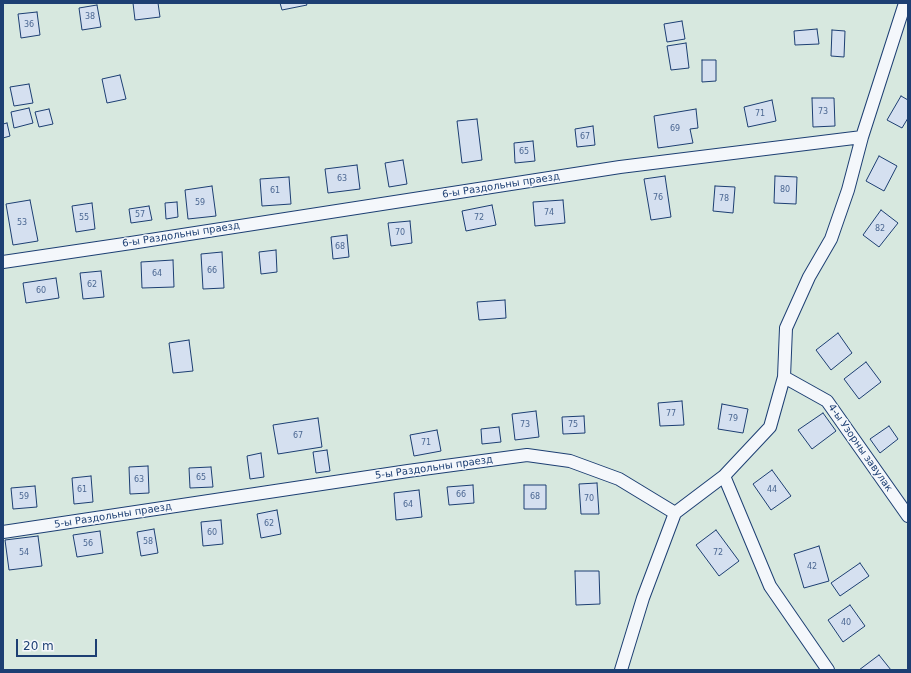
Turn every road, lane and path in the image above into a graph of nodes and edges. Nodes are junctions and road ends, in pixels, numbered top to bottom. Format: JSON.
{"nodes":[{"id":1,"x":905,"y":3,"type":"edge"},
{"id":2,"x":862,"y":137,"type":"junction"},
{"id":3,"x":3,"y":262,"type":"edge"},
{"id":4,"x":784,"y":377,"type":"junction"},
{"id":5,"x":724,"y":476,"type":"junction"},
{"id":6,"x":675,"y":513,"type":"junction"},
{"id":7,"x":908,"y":516,"type":"edge"},
{"id":8,"x":3,"y":532,"type":"edge"},
{"id":9,"x":621,"y":670,"type":"edge"},
{"id":10,"x":828,"y":670,"type":"edge"}],
"edges":[{"from":1,"to":2,"type":"lane"},
{"from":2,"to":3,"type":"lane","name":"6-ы Раздольны праезд"},
{"from":2,"to":4,"type":"lane"},
{"from":4,"to":5,"type":"lane"},
{"from":4,"to":7,"type":"lane","name":"4-ы Узорны завулак"},
{"from":5,"to":6,"type":"lane"},
{"from":5,"to":10,"type":"lane"},
{"from":6,"to":8,"type":"lane","name":"5-ы Раздольны праезд"},
{"from":6,"to":9,"type":"lane"}]}
